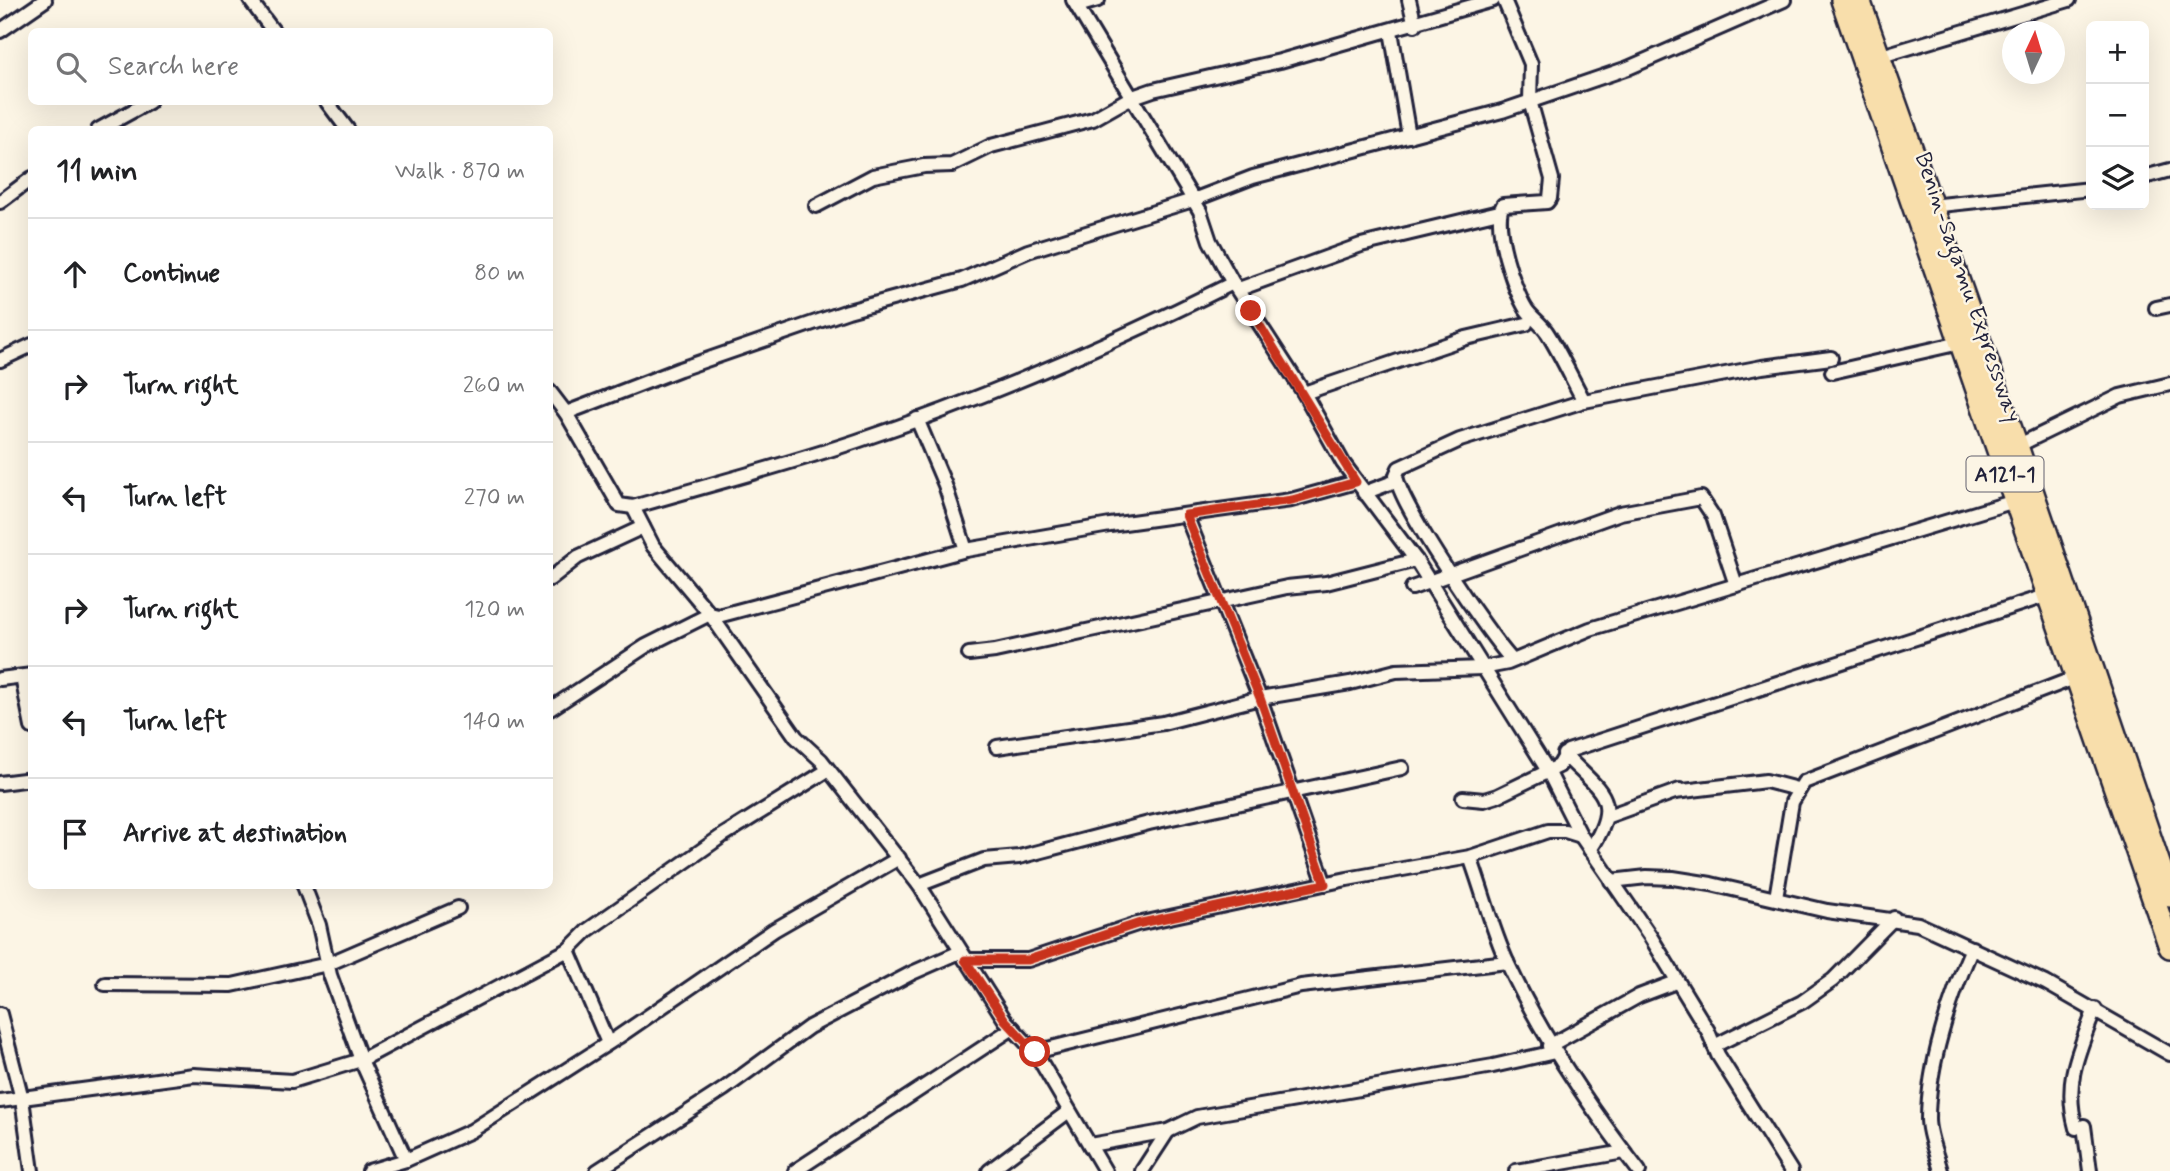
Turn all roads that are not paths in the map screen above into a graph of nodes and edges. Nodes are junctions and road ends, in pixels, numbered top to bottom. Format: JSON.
{"nodes":[{"id":1,"x":45,"y":0,"type":"edge"},
{"id":2,"x":250,"y":0,"type":"edge"},
{"id":3,"x":1098,"y":0,"type":"edge"},
{"id":4,"x":1409,"y":0,"type":"edge"},
{"id":5,"x":1493,"y":0,"type":"edge"},
{"id":6,"x":1504,"y":0,"type":"edge"},
{"id":7,"x":1784,"y":0,"type":"edge"},
{"id":8,"x":1842,"y":0,"type":"edge"},
{"id":9,"x":1859,"y":0,"type":"edge"},
{"id":10,"x":2069,"y":0,"type":"edge"},
{"id":11,"x":1075,"y":3,"type":"edge"},
{"id":12,"x":1415,"y":25,"type":"junction"},
{"id":13,"x":271,"y":28,"type":"edge"},
{"id":14,"x":0,"y":30,"type":"edge"},
{"id":15,"x":1391,"y":31,"type":"junction"},
{"id":16,"x":1878,"y":57,"type":"junction"},
{"id":17,"x":1130,"y":98,"type":"junction"},
{"id":18,"x":1530,"y":101,"type":"junction"},
{"id":19,"x":144,"y":105,"type":"edge"},
{"id":20,"x":329,"y":105,"type":"edge"},
{"id":21,"x":105,"y":126,"type":"edge"},
{"id":22,"x":345,"y":126,"type":"edge"},
{"id":23,"x":1409,"y":136,"type":"junction"},
{"id":24,"x":2170,"y":170,"type":"edge"},
{"id":25,"x":2149,"y":176,"type":"edge"},
{"id":26,"x":28,"y":181,"type":"edge"},
{"id":27,"x":2086,"y":190,"type":"edge"},
{"id":28,"x":1193,"y":200,"type":"junction"},
{"id":29,"x":0,"y":202,"type":"edge"},
{"id":30,"x":816,"y":206,"type":"dead end"},
{"id":31,"x":1931,"y":206,"type":"junction"},
{"id":32,"x":1499,"y":212,"type":"junction"},
{"id":33,"x":1233,"y":283,"type":"junction"},
{"id":34,"x":2170,"y":304,"type":"edge"},
{"id":35,"x":2156,"y":308,"type":"dead end"},
{"id":36,"x":1526,"y":324,"type":"dead end"},
{"id":37,"x":1960,"y":343,"type":"junction"},
{"id":38,"x":28,"y":347,"type":"edge"},
{"id":39,"x":1831,"y":358,"type":"dead end"},
{"id":40,"x":0,"y":360,"type":"edge"},
{"id":41,"x":1832,"y":373,"type":"dead end"},
{"id":42,"x":2170,"y":384,"type":"edge"},
{"id":43,"x":1304,"y":393,"type":"junction"},
{"id":44,"x":553,"y":396,"type":"edge"},
{"id":45,"x":1584,"y":401,"type":"junction"},
{"id":46,"x":566,"y":413,"type":"junction"},
{"id":47,"x":917,"y":419,"type":"junction"},
{"id":48,"x":2017,"y":446,"type":"junction"},
{"id":49,"x":1396,"y":481,"type":"junction"},
{"id":50,"x":1360,"y":487,"type":"junction"},
{"id":51,"x":2015,"y":501,"type":"junction"},
{"id":52,"x":633,"y":507,"type":"junction"},
{"id":53,"x":1186,"y":515,"type":"junction"},
{"id":54,"x":1579,"y":523,"type":"dead end"},
{"id":55,"x":643,"y":527,"type":"junction"},
{"id":56,"x":966,"y":550,"type":"junction"},
{"id":57,"x":1416,"y":560,"type":"junction"},
{"id":58,"x":1450,"y":573,"type":"junction"},
{"id":59,"x":553,"y":577,"type":"edge"},
{"id":60,"x":1434,"y":580,"type":"junction"},
{"id":61,"x":1736,"y":585,"type":"junction"},
{"id":62,"x":2048,"y":595,"type":"junction"},
{"id":63,"x":1219,"y":600,"type":"junction"},
{"id":64,"x":710,"y":614,"type":"junction"},
{"id":65,"x":1484,"y":622,"type":"junction"},
{"id":66,"x":1459,"y":629,"type":"junction"},
{"id":67,"x":970,"y":654,"type":"dead end"},
{"id":68,"x":1512,"y":660,"type":"junction"},
{"id":69,"x":1482,"y":668,"type":"junction"},
{"id":70,"x":27,"y":676,"type":"edge"},
{"id":71,"x":2077,"y":677,"type":"junction"},
{"id":72,"x":0,"y":678,"type":"edge"},
{"id":73,"x":1260,"y":698,"type":"junction"},
{"id":74,"x":553,"y":707,"type":"edge"},
{"id":75,"x":997,"y":747,"type":"dead end"},
{"id":76,"x":1569,"y":758,"type":"junction"},
{"id":77,"x":1402,"y":768,"type":"dead end"},
{"id":78,"x":1553,"y":768,"type":"junction"},
{"id":79,"x":828,"y":770,"type":"junction"},
{"id":80,"x":28,"y":780,"type":"edge"},
{"id":81,"x":0,"y":783,"type":"edge"},
{"id":82,"x":1697,"y":784,"type":"dead end"},
{"id":83,"x":1797,"y":789,"type":"junction"},
{"id":84,"x":1675,"y":792,"type":"junction"},
{"id":85,"x":1294,"y":794,"type":"junction"},
{"id":86,"x":1463,"y":798,"type":"dead end"},
{"id":87,"x":1608,"y":816,"type":"junction"},
{"id":88,"x":1581,"y":836,"type":"junction"},
{"id":89,"x":1590,"y":850,"type":"junction"},
{"id":90,"x":1471,"y":857,"type":"junction"},
{"id":91,"x":899,"y":858,"type":"junction"},
{"id":92,"x":1611,"y":881,"type":"junction"},
{"id":93,"x":1325,"y":884,"type":"junction"},
{"id":94,"x":919,"y":885,"type":"junction"},
{"id":95,"x":305,"y":889,"type":"edge"},
{"id":96,"x":2170,"y":896,"type":"edge"},
{"id":97,"x":1776,"y":898,"type":"junction"},
{"id":98,"x":458,"y":908,"type":"dead end"},
{"id":99,"x":1894,"y":918,"type":"junction"},
{"id":100,"x":2170,"y":947,"type":"edge"},
{"id":101,"x":1972,"y":948,"type":"junction"},
{"id":102,"x":568,"y":950,"type":"junction"},
{"id":103,"x":963,"y":956,"type":"junction"},
{"id":104,"x":1507,"y":962,"type":"junction"},
{"id":105,"x":327,"y":964,"type":"junction"},
{"id":106,"x":1676,"y":982,"type":"junction"},
{"id":107,"x":105,"y":984,"type":"dead end"},
{"id":108,"x":2095,"y":1009,"type":"junction"},
{"id":109,"x":0,"y":1014,"type":"edge"},
{"id":110,"x":1013,"y":1028,"type":"junction"},
{"id":111,"x":608,"y":1043,"type":"junction"},
{"id":112,"x":1714,"y":1046,"type":"junction"},
{"id":113,"x":1552,"y":1049,"type":"junction"},
{"id":114,"x":1035,"y":1052,"type":"junction"},
{"id":115,"x":2170,"y":1054,"type":"edge"},
{"id":116,"x":361,"y":1060,"type":"junction"},
{"id":117,"x":22,"y":1099,"type":"junction"},
{"id":118,"x":0,"y":1101,"type":"edge"},
{"id":119,"x":1069,"y":1111,"type":"junction"},
{"id":120,"x":1168,"y":1131,"type":"junction"},
{"id":121,"x":1090,"y":1145,"type":"junction"},
{"id":122,"x":1624,"y":1152,"type":"junction"},
{"id":123,"x":406,"y":1160,"type":"junction"},
{"id":124,"x":32,"y":1171,"type":"edge"},
{"id":125,"x":369,"y":1171,"type":"edge"},
{"id":126,"x":597,"y":1171,"type":"edge"},
{"id":127,"x":795,"y":1171,"type":"edge"},
{"id":128,"x":989,"y":1171,"type":"edge"},
{"id":129,"x":1105,"y":1171,"type":"edge"},
{"id":130,"x":1142,"y":1171,"type":"edge"},
{"id":131,"x":1516,"y":1171,"type":"edge"},
{"id":132,"x":1639,"y":1171,"type":"edge"},
{"id":133,"x":1791,"y":1171,"type":"edge"},
{"id":134,"x":1941,"y":1171,"type":"edge"},
{"id":135,"x":2090,"y":1171,"type":"edge"}],
"edges":[{"from":1,"to":14,"type":"street"},
{"from":2,"to":13,"type":"street"},
{"from":3,"to":11,"type":"street"},
{"from":4,"to":12,"type":"street"},
{"from":5,"to":12,"type":"street"},
{"from":6,"to":18,"type":"street"},
{"from":7,"to":18,"type":"street"},
{"from":8,"to":37,"type":"highway","name":"Benin-Sagamu Expressway","number":"A121-1"},
{"from":9,"to":16,"type":"highway","number":"A121-1"},
{"from":10,"to":16,"type":"street"},
{"from":11,"to":17,"type":"street"},
{"from":12,"to":15,"type":"street"},
{"from":15,"to":17,"type":"street"},
{"from":15,"to":23,"type":"street"},
{"from":16,"to":31,"type":"highway","number":"A121-1"},
{"from":17,"to":28,"type":"street"},
{"from":17,"to":30,"type":"street"},
{"from":18,"to":23,"type":"street"},
{"from":18,"to":32,"type":"street"},
{"from":19,"to":21,"type":"street"},
{"from":20,"to":22,"type":"street"},
{"from":23,"to":28,"type":"street"},
{"from":24,"to":25,"type":"street"},
{"from":26,"to":29,"type":"street"},
{"from":27,"to":31,"type":"street"},
{"from":28,"to":33,"type":"street"},
{"from":28,"to":46,"type":"street"},
{"from":31,"to":48,"type":"highway","number":"A121-1"},
{"from":32,"to":33,"type":"street"},
{"from":32,"to":45,"type":"street"},
{"from":33,"to":43,"type":"street"},
{"from":33,"to":47,"type":"street"},
{"from":34,"to":35,"type":"street"},
{"from":36,"to":43,"type":"street"},
{"from":37,"to":41,"type":"street"},
{"from":37,"to":51,"type":"highway","name":"Benin-Sagamu Expressway","number":"A121-1"},
{"from":38,"to":40,"type":"street"},
{"from":39,"to":45,"type":"street"},
{"from":42,"to":48,"type":"street"},
{"from":43,"to":50,"type":"street"},
{"from":44,"to":46,"type":"street"},
{"from":45,"to":49,"type":"street"},
{"from":46,"to":52,"type":"street"},
{"from":47,"to":52,"type":"street"},
{"from":47,"to":56,"type":"street"},
{"from":48,"to":96,"type":"highway","number":"A121-1"},
{"from":49,"to":50,"type":"street"},
{"from":49,"to":58,"type":"street"},
{"from":50,"to":53,"type":"street"},
{"from":50,"to":57,"type":"street"},
{"from":51,"to":61,"type":"street"},
{"from":51,"to":62,"type":"highway","name":"Benin-Sagamu Expressway","number":"A121-1"},
{"from":52,"to":55,"type":"street"},
{"from":53,"to":56,"type":"street"},
{"from":53,"to":63,"type":"street"},
{"from":54,"to":60,"type":"street"},
{"from":55,"to":59,"type":"street"},
{"from":55,"to":64,"type":"street"},
{"from":56,"to":64,"type":"street"},
{"from":57,"to":60,"type":"street"},
{"from":57,"to":63,"type":"street"},
{"from":58,"to":60,"type":"street"},
{"from":58,"to":65,"type":"street"},
{"from":60,"to":61,"type":"street"},
{"from":60,"to":66,"type":"street"},
{"from":61,"to":68,"type":"street"},
{"from":62,"to":71,"type":"highway","name":"Benin-Sagamu Expressway","number":"A121-1"},
{"from":62,"to":76,"type":"street"},
{"from":63,"to":67,"type":"street"},
{"from":63,"to":73,"type":"street"},
{"from":64,"to":74,"type":"street"},
{"from":64,"to":79,"type":"street"},
{"from":65,"to":66,"type":"street"},
{"from":65,"to":68,"type":"street"},
{"from":66,"to":69,"type":"street"},
{"from":68,"to":69,"type":"street"},
{"from":69,"to":73,"type":"street"},
{"from":69,"to":78,"type":"street"},
{"from":70,"to":72,"type":"street"},
{"from":71,"to":83,"type":"street"},
{"from":71,"to":100,"type":"highway","name":"Benin-Sagamu Expressway","number":"A121-1"},
{"from":73,"to":75,"type":"street"},
{"from":73,"to":85,"type":"street"},
{"from":76,"to":78,"type":"street"},
{"from":76,"to":87,"type":"street"},
{"from":77,"to":85,"type":"street"},
{"from":78,"to":86,"type":"street"},
{"from":78,"to":88,"type":"street"},
{"from":79,"to":91,"type":"street"},
{"from":79,"to":102,"type":"street"},
{"from":80,"to":81,"type":"street"},
{"from":82,"to":84,"type":"street"},
{"from":83,"to":84,"type":"street"},
{"from":83,"to":97,"type":"street"},
{"from":84,"to":87,"type":"street"},
{"from":85,"to":93,"type":"street"},
{"from":85,"to":94,"type":"street"},
{"from":87,"to":89,"type":"street"},
{"from":88,"to":89,"type":"street"},
{"from":88,"to":90,"type":"street"},
{"from":89,"to":92,"type":"street"},
{"from":90,"to":93,"type":"street"},
{"from":90,"to":104,"type":"street"},
{"from":91,"to":94,"type":"street"},
{"from":91,"to":111,"type":"street"},
{"from":92,"to":97,"type":"street"},
{"from":92,"to":106,"type":"street"},
{"from":93,"to":103,"type":"street"},
{"from":94,"to":103,"type":"street"},
{"from":95,"to":105,"type":"street"},
{"from":97,"to":99,"type":"street"},
{"from":98,"to":105,"type":"street"},
{"from":99,"to":101,"type":"street"},
{"from":99,"to":112,"type":"street"},
{"from":101,"to":108,"type":"street"},
{"from":101,"to":134,"type":"street"},
{"from":102,"to":111,"type":"street"},
{"from":102,"to":116,"type":"street"},
{"from":103,"to":110,"type":"street"},
{"from":103,"to":126,"type":"street"},
{"from":104,"to":113,"type":"street"},
{"from":104,"to":114,"type":"street"},
{"from":105,"to":107,"type":"street"},
{"from":105,"to":116,"type":"street"},
{"from":106,"to":112,"type":"street"},
{"from":106,"to":113,"type":"street"},
{"from":108,"to":115,"type":"street"},
{"from":108,"to":135,"type":"street"},
{"from":109,"to":117,"type":"street"},
{"from":110,"to":114,"type":"street"},
{"from":110,"to":127,"type":"street"},
{"from":111,"to":123,"type":"street"},
{"from":112,"to":133,"type":"street"},
{"from":113,"to":120,"type":"street"},
{"from":113,"to":122,"type":"street"},
{"from":114,"to":119,"type":"street"},
{"from":116,"to":117,"type":"street"},
{"from":116,"to":123,"type":"street"},
{"from":117,"to":118,"type":"street"},
{"from":117,"to":124,"type":"street"},
{"from":119,"to":121,"type":"street"},
{"from":119,"to":128,"type":"street"},
{"from":120,"to":121,"type":"street"},
{"from":120,"to":130,"type":"street"},
{"from":121,"to":129,"type":"street"},
{"from":122,"to":131,"type":"street"},
{"from":122,"to":132,"type":"street"},
{"from":123,"to":125,"type":"street"}]}
